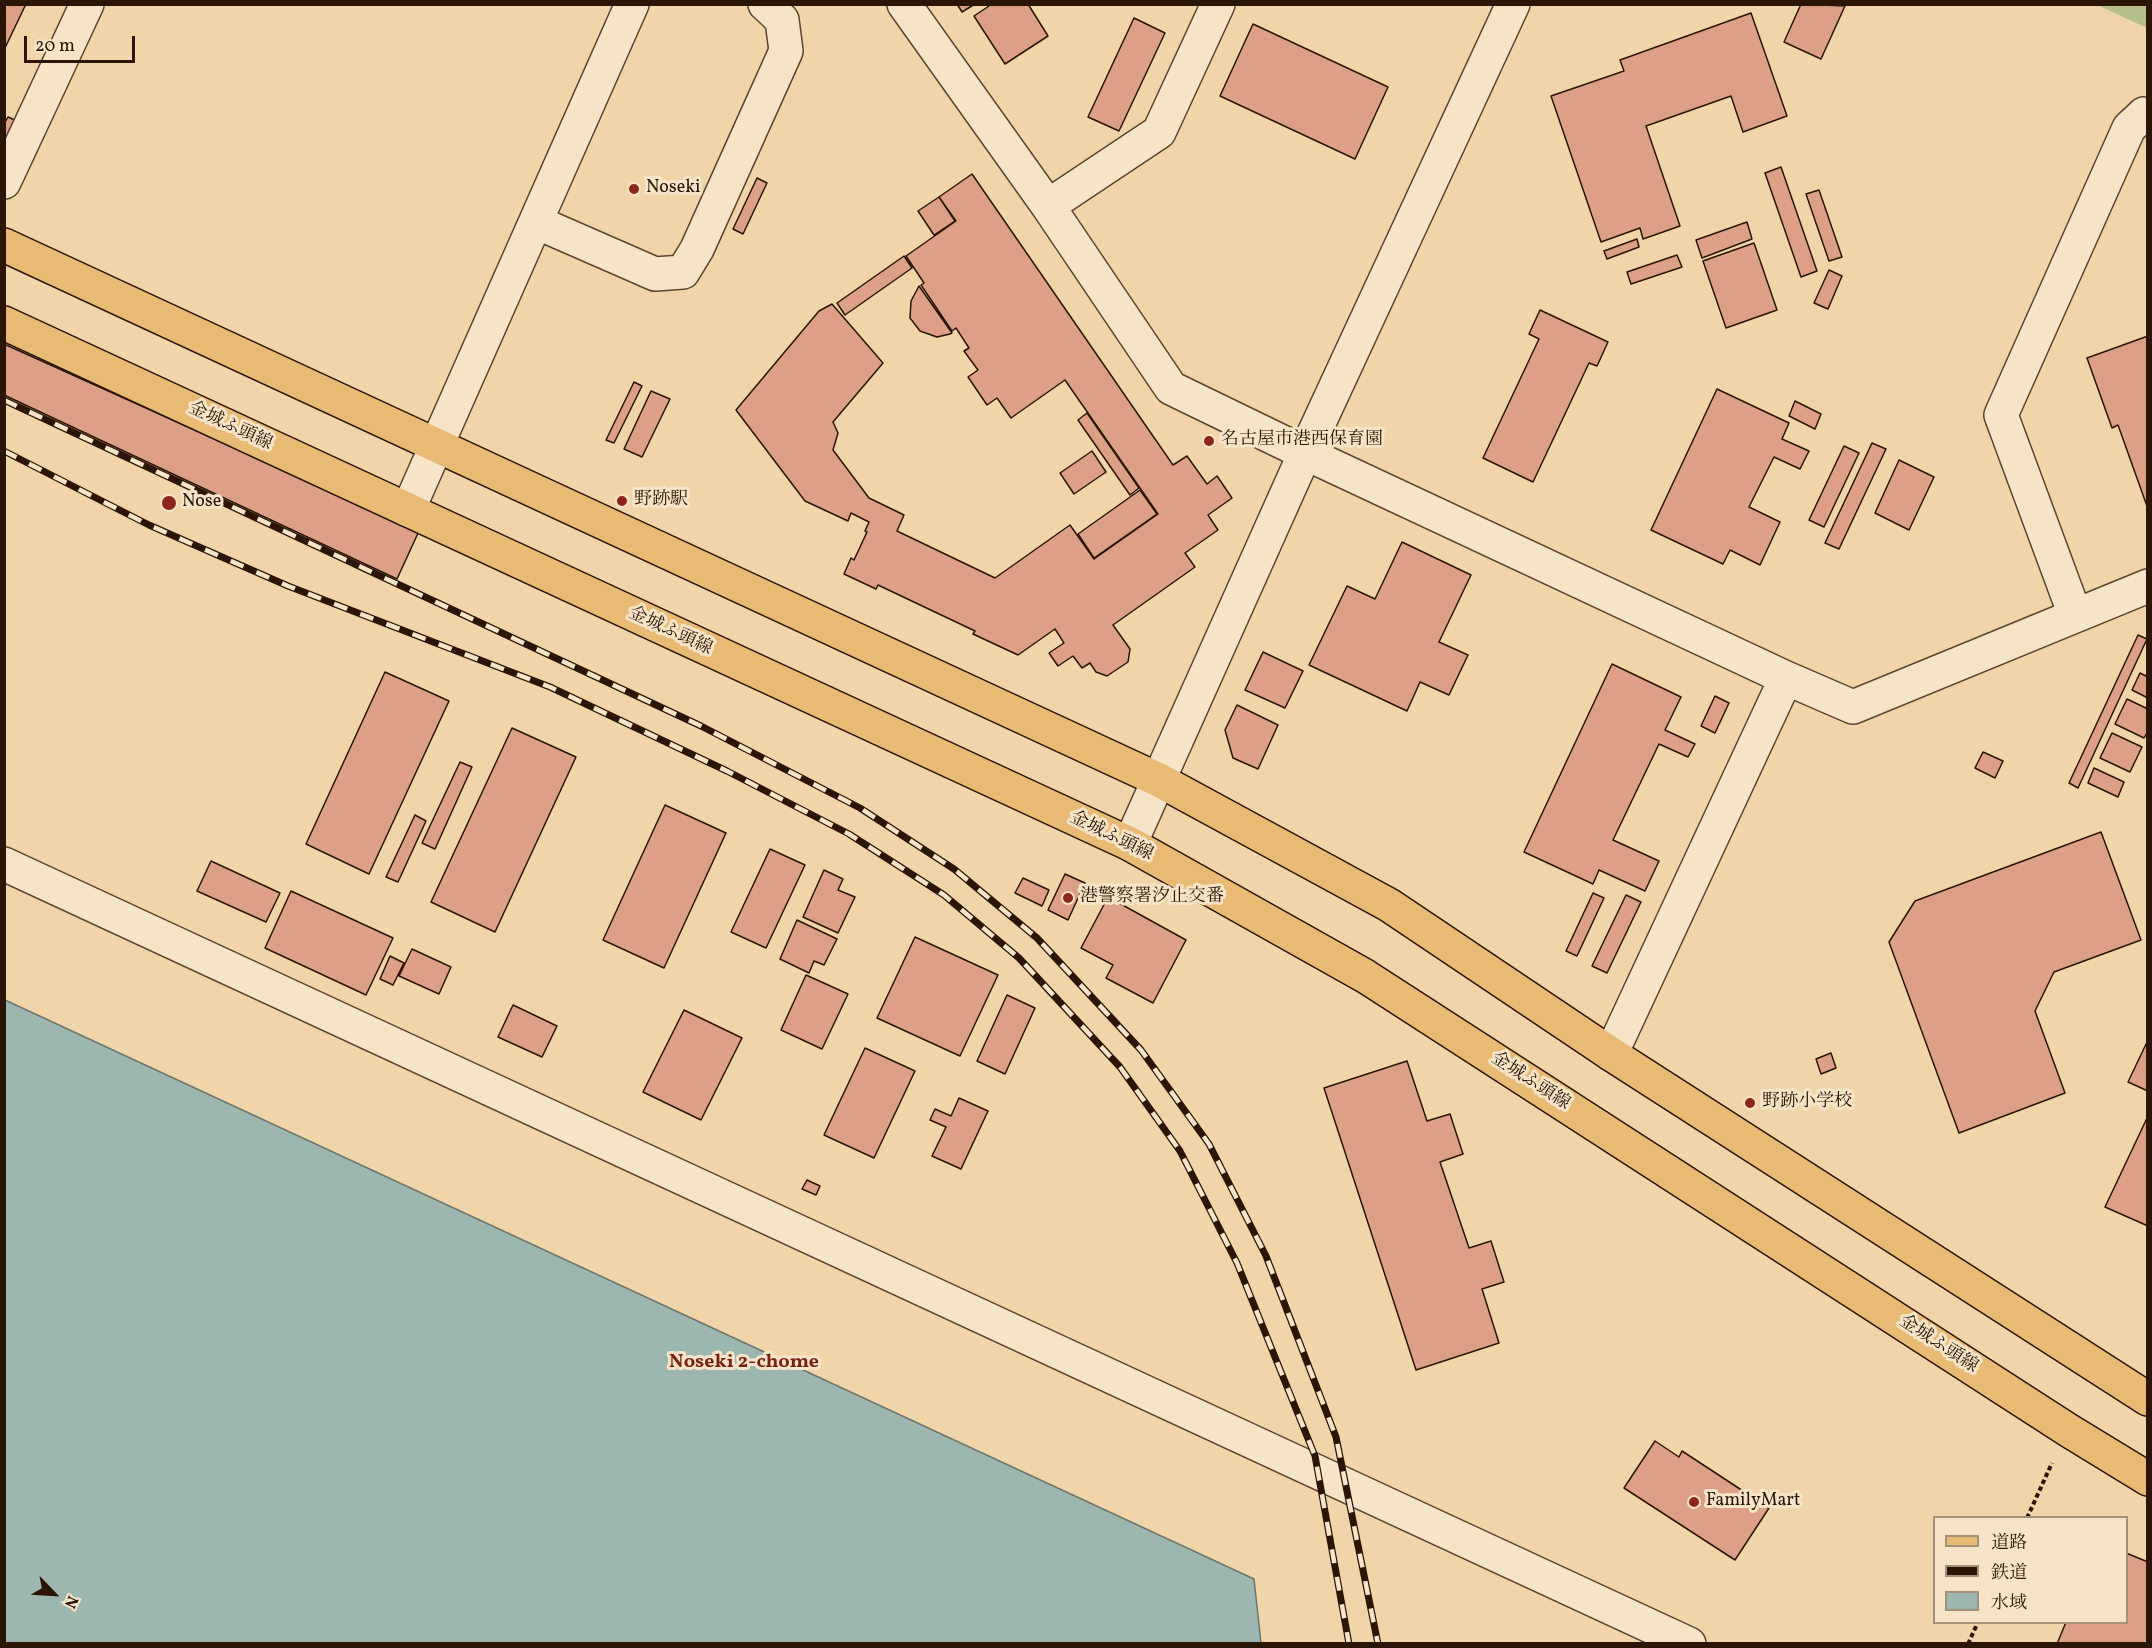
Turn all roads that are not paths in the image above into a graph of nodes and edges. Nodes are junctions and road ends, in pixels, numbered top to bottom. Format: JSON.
{"nodes":[{"id":1,"x":87,"y":4,"type":"edge"},
{"id":2,"x":632,"y":4,"type":"edge"},
{"id":3,"x":765,"y":4,"type":"edge"},
{"id":4,"x":904,"y":4,"type":"edge"},
{"id":5,"x":1218,"y":4,"type":"edge"},
{"id":6,"x":1513,"y":4,"type":"edge"},
{"id":7,"x":2148,"y":116,"type":"edge"},
{"id":8,"x":4,"y":182,"type":"edge"},
{"id":9,"x":1048,"y":206,"type":"junction"},
{"id":10,"x":536,"y":222,"type":"junction"},
{"id":11,"x":4,"y":245,"type":"edge"},
{"id":12,"x":4,"y":323,"type":"edge"},
{"id":13,"x":436,"y":445,"type":"junction"},
{"id":14,"x":1305,"y":453,"type":"junction"},
{"id":15,"x":408,"y":510,"type":"junction"},
{"id":16,"x":2148,"y":586,"type":"edge"},
{"id":17,"x":2075,"y":615,"type":"junction"},
{"id":18,"x":1786,"y":678,"type":"junction"},
{"id":19,"x":1159,"y":780,"type":"junction"},
{"id":20,"x":1130,"y":844,"type":"junction"},
{"id":21,"x":4,"y":864,"type":"edge"},
{"id":22,"x":1611,"y":1054,"type":"junction"},
{"id":23,"x":2148,"y":1399,"type":"edge"},
{"id":24,"x":2148,"y":1479,"type":"edge"},
{"id":25,"x":1689,"y":1644,"type":"edge"}],
"edges":[{"from":1,"to":8,"type":"street"},
{"from":2,"to":10,"type":"street"},
{"from":3,"to":10,"type":"street"},
{"from":4,"to":9,"type":"street"},
{"from":5,"to":9,"type":"street"},
{"from":6,"to":14,"type":"street"},
{"from":7,"to":17,"type":"street"},
{"from":9,"to":14,"type":"street"},
{"from":10,"to":13,"type":"street"},
{"from":11,"to":13,"type":"main road"},
{"from":12,"to":15,"type":"main road","name":"金城ふ頭線"},
{"from":13,"to":15,"type":"street"},
{"from":13,"to":19,"type":"main road"},
{"from":14,"to":18,"type":"street"},
{"from":14,"to":19,"type":"street"},
{"from":15,"to":20,"type":"main road","name":"金城ふ頭線"},
{"from":16,"to":17,"type":"street"},
{"from":17,"to":18,"type":"street"},
{"from":18,"to":22,"type":"street"},
{"from":19,"to":20,"type":"street"},
{"from":19,"to":22,"type":"main road"},
{"from":20,"to":24,"type":"main road","name":"金城ふ頭線"},
{"from":21,"to":25,"type":"street"},
{"from":22,"to":23,"type":"main road"}]}
